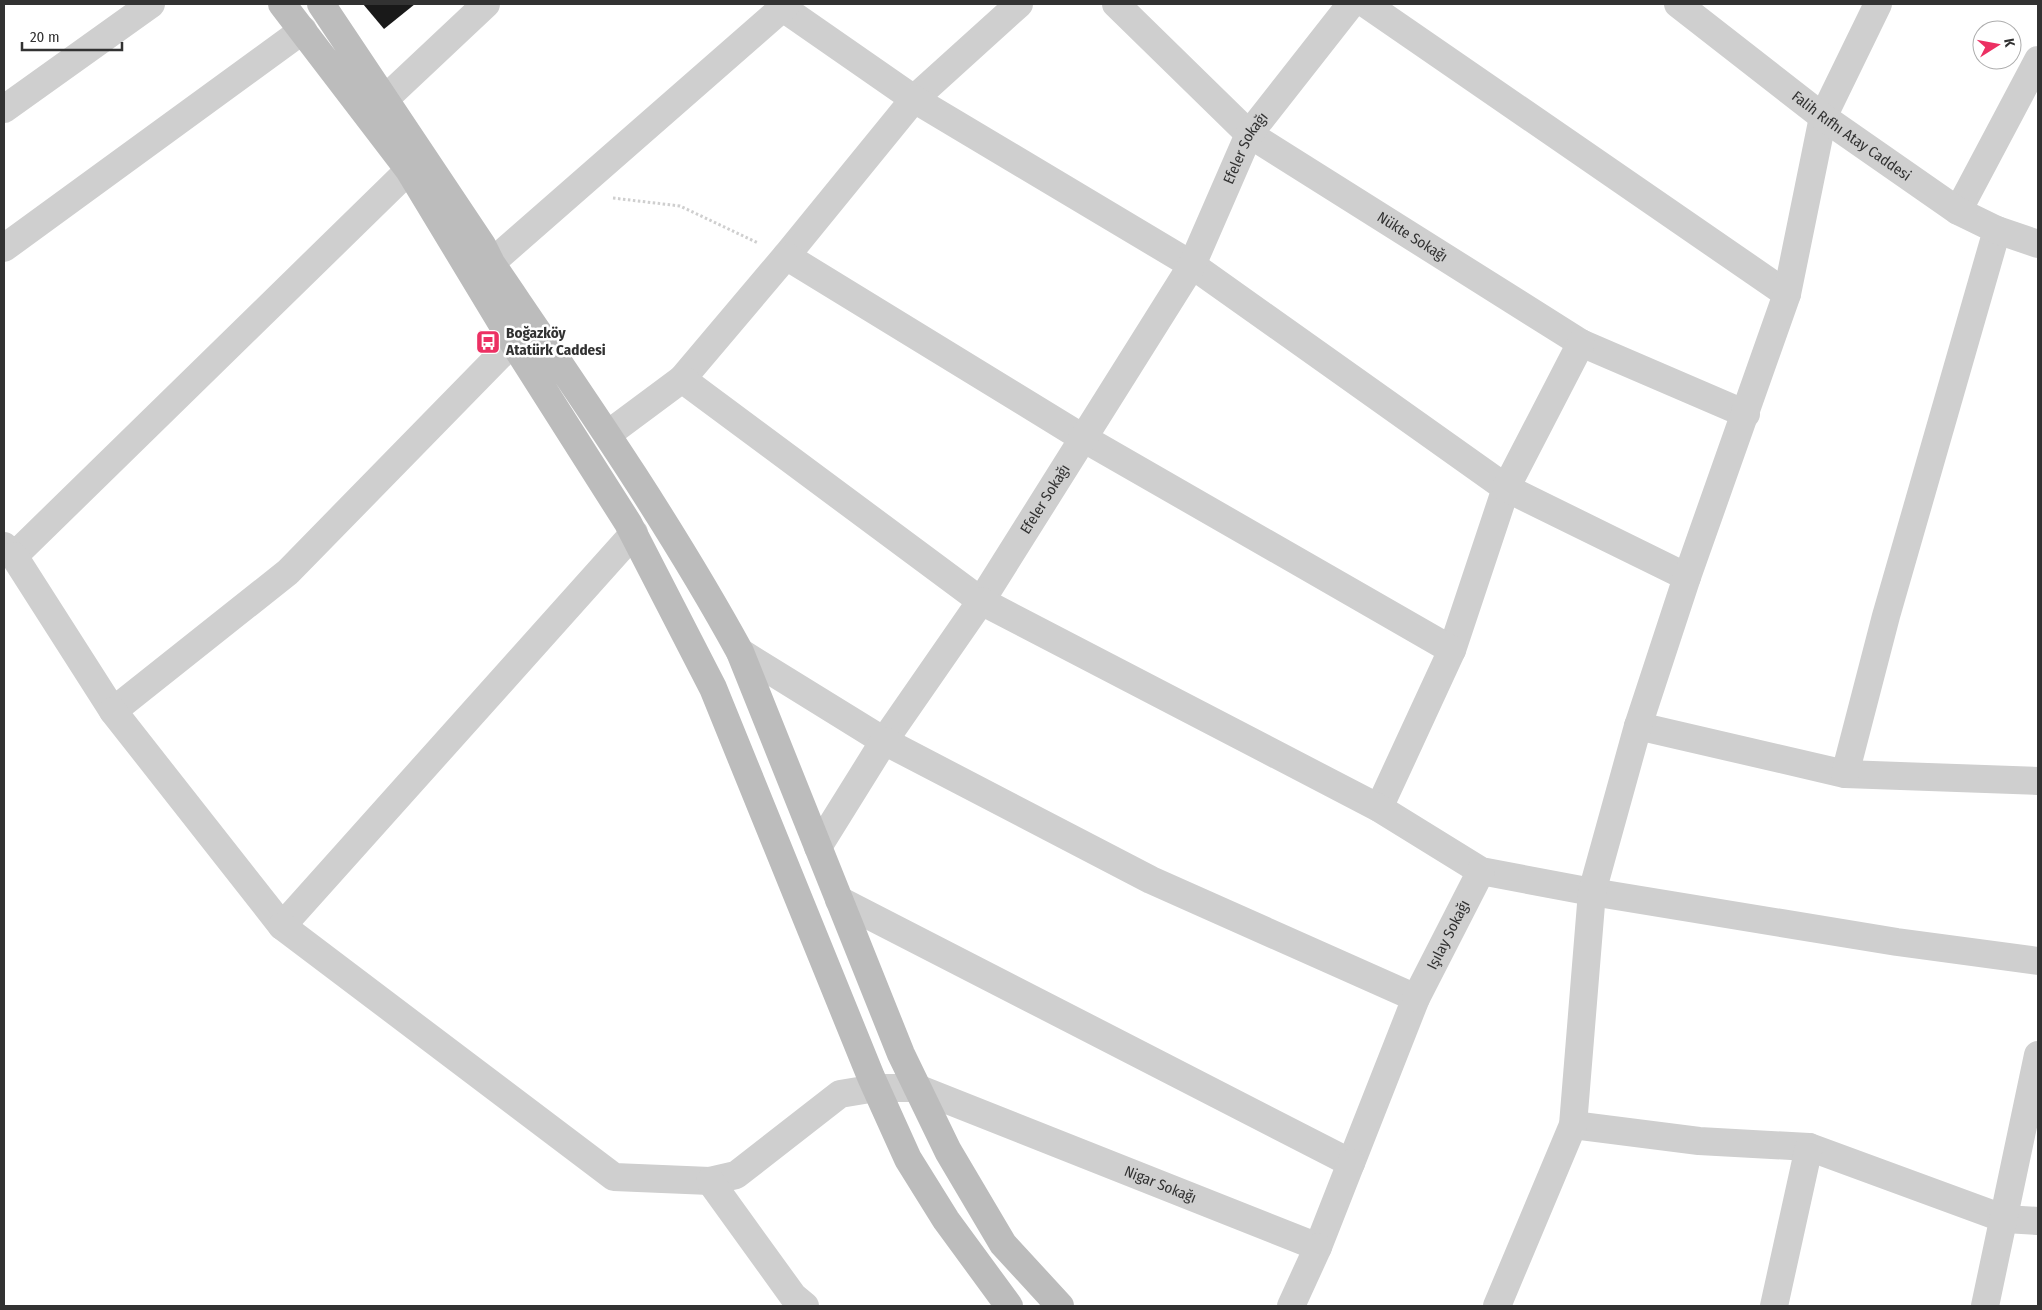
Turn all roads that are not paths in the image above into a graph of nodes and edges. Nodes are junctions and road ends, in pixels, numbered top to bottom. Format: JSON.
{"nodes":[{"id":1,"x":151,"y":4,"type":"edge"},
{"id":2,"x":282,"y":4,"type":"edge"},
{"id":3,"x":321,"y":4,"type":"edge"},
{"id":4,"x":486,"y":4,"type":"edge"},
{"id":5,"x":1019,"y":4,"type":"edge"},
{"id":6,"x":1116,"y":4,"type":"edge"},
{"id":7,"x":1351,"y":4,"type":"edge"},
{"id":8,"x":1366,"y":4,"type":"edge"},
{"id":9,"x":1678,"y":4,"type":"edge"},
{"id":10,"x":1878,"y":4,"type":"edge"},
{"id":11,"x":785,"y":6,"type":"edge"},
{"id":12,"x":303,"y":30,"type":"junction"},
{"id":13,"x":2038,"y":60,"type":"edge"},
{"id":14,"x":385,"y":98,"type":"junction"},
{"id":15,"x":914,"y":100,"type":"junction"},
{"id":16,"x":4,"y":109,"type":"edge"},
{"id":17,"x":1823,"y":118,"type":"junction"},
{"id":18,"x":1249,"y":134,"type":"junction"},
{"id":19,"x":409,"y":170,"type":"junction"},
{"id":20,"x":1958,"y":211,"type":"junction"},
{"id":21,"x":1997,"y":230,"type":"junction"},
{"id":22,"x":2038,"y":244,"type":"edge"},
{"id":23,"x":4,"y":248,"type":"edge"},
{"id":24,"x":786,"y":256,"type":"junction"},
{"id":25,"x":491,"y":263,"type":"junction"},
{"id":26,"x":1192,"y":265,"type":"junction"},
{"id":27,"x":1787,"y":294,"type":"junction"},
{"id":28,"x":513,"y":342,"type":"junction"},
{"id":29,"x":1581,"y":343,"type":"junction"},
{"id":30,"x":682,"y":379,"type":"junction"},
{"id":31,"x":1746,"y":414,"type":"junction"},
{"id":32,"x":608,"y":434,"type":"junction"},
{"id":33,"x":1083,"y":438,"type":"junction"},
{"id":34,"x":1506,"y":488,"type":"junction"},
{"id":35,"x":634,"y":533,"type":"junction"},
{"id":36,"x":9,"y":551,"type":"edge"},
{"id":37,"x":1687,"y":577,"type":"junction"},
{"id":38,"x":981,"y":601,"type":"junction"},
{"id":39,"x":1452,"y":650,"type":"junction"},
{"id":40,"x":740,"y":652,"type":"junction"},
{"id":41,"x":113,"y":712,"type":"junction"},
{"id":42,"x":1638,"y":726,"type":"junction"},
{"id":43,"x":884,"y":741,"type":"junction"},
{"id":44,"x":1845,"y":774,"type":"junction"},
{"id":45,"x":2038,"y":780,"type":"edge"},
{"id":46,"x":1379,"y":808,"type":"junction"},
{"id":47,"x":818,"y":847,"type":"junction"},
{"id":48,"x":1481,"y":871,"type":"junction"},
{"id":49,"x":1592,"y":892,"type":"junction"},
{"id":50,"x":839,"y":900,"type":"junction"},
{"id":51,"x":282,"y":926,"type":"junction"},
{"id":52,"x":2038,"y":961,"type":"edge"},
{"id":53,"x":1416,"y":998,"type":"junction"},
{"id":54,"x":2038,"y":1055,"type":"edge"},
{"id":55,"x":876,"y":1088,"type":"junction"},
{"id":56,"x":917,"y":1088,"type":"junction"},
{"id":57,"x":1573,"y":1125,"type":"junction"},
{"id":58,"x":1809,"y":1147,"type":"junction"},
{"id":59,"x":1351,"y":1162,"type":"junction"},
{"id":60,"x":710,"y":1181,"type":"junction"},
{"id":61,"x":2005,"y":1219,"type":"junction"},
{"id":62,"x":2038,"y":1221,"type":"edge"},
{"id":63,"x":1318,"y":1247,"type":"junction"},
{"id":64,"x":805,"y":1306,"type":"edge"},
{"id":65,"x":1009,"y":1306,"type":"edge"},
{"id":66,"x":1060,"y":1306,"type":"edge"},
{"id":67,"x":1291,"y":1306,"type":"edge"},
{"id":68,"x":1497,"y":1306,"type":"edge"},
{"id":69,"x":1774,"y":1306,"type":"edge"},
{"id":70,"x":1985,"y":1306,"type":"edge"}],
"edges":[{"from":1,"to":16,"type":"street"},
{"from":2,"to":12,"type":"main road"},
{"from":3,"to":14,"type":"main road"},
{"from":4,"to":14,"type":"street"},
{"from":5,"to":15,"type":"street"},
{"from":6,"to":18,"type":"street","name":"Nükte Sokağı"},
{"from":7,"to":18,"type":"street","name":"Efeler Sokağı"},
{"from":8,"to":27,"type":"street"},
{"from":9,"to":17,"type":"street","name":"Falih Rıfhı Atay Caddesi"},
{"from":10,"to":17,"type":"street"},
{"from":11,"to":15,"type":"street"},
{"from":11,"to":25,"type":"street"},
{"from":12,"to":19,"type":"main road"},
{"from":12,"to":23,"type":"street"},
{"from":13,"to":20,"type":"street"},
{"from":14,"to":25,"type":"main road"},
{"from":15,"to":24,"type":"street"},
{"from":15,"to":26,"type":"street"},
{"from":17,"to":20,"type":"street","name":"Falih Rıfhı Atay Caddesi"},
{"from":17,"to":27,"type":"street"},
{"from":18,"to":26,"type":"street","name":"Efeler Sokağı"},
{"from":18,"to":29,"type":"street","name":"Nükte Sokağı"},
{"from":19,"to":28,"type":"main road"},
{"from":19,"to":36,"type":"street"},
{"from":20,"to":21,"type":"street","name":"Falih Rıfhı Atay Caddesi"},
{"from":21,"to":22,"type":"street","name":"Falih Rıfhı Atay Caddesi"},
{"from":21,"to":44,"type":"street"},
{"from":24,"to":30,"type":"street"},
{"from":24,"to":33,"type":"street"},
{"from":25,"to":32,"type":"main road"},
{"from":26,"to":33,"type":"street","name":"Efeler Sokağı"},
{"from":26,"to":34,"type":"street"},
{"from":27,"to":31,"type":"street"},
{"from":28,"to":35,"type":"main road"},
{"from":28,"to":41,"type":"street"},
{"from":29,"to":31,"type":"street","name":"Nükte Sokağı"},
{"from":29,"to":34,"type":"street"},
{"from":30,"to":32,"type":"street"},
{"from":30,"to":38,"type":"street"},
{"from":31,"to":37,"type":"street"},
{"from":32,"to":40,"type":"main road"},
{"from":33,"to":38,"type":"street","name":"Efeler Sokağı"},
{"from":33,"to":39,"type":"street"},
{"from":34,"to":37,"type":"street"},
{"from":34,"to":39,"type":"street"},
{"from":35,"to":51,"type":"street"},
{"from":35,"to":55,"type":"main road"},
{"from":36,"to":41,"type":"street"},
{"from":37,"to":42,"type":"street"},
{"from":38,"to":43,"type":"street","name":"Efeler Sokağı"},
{"from":38,"to":46,"type":"street"},
{"from":39,"to":46,"type":"street"},
{"from":40,"to":43,"type":"street"},
{"from":40,"to":47,"type":"main road"},
{"from":41,"to":51,"type":"street"},
{"from":42,"to":44,"type":"street"},
{"from":42,"to":49,"type":"street"},
{"from":43,"to":47,"type":"street","name":"Efeler Sokağı"},
{"from":43,"to":53,"type":"street"},
{"from":44,"to":45,"type":"street"},
{"from":46,"to":48,"type":"street"},
{"from":47,"to":50,"type":"main road"},
{"from":48,"to":49,"type":"street"},
{"from":48,"to":53,"type":"street","name":"Işılay Sokağı"},
{"from":49,"to":52,"type":"street"},
{"from":49,"to":57,"type":"street"},
{"from":50,"to":56,"type":"main road"},
{"from":50,"to":59,"type":"street"},
{"from":51,"to":60,"type":"street"},
{"from":53,"to":59,"type":"street","name":"Işılay Sokağı"},
{"from":54,"to":61,"type":"street"},
{"from":55,"to":56,"type":"street"},
{"from":55,"to":60,"type":"street"},
{"from":55,"to":65,"type":"main road"},
{"from":56,"to":63,"type":"street","name":"Nigar Sokağı"},
{"from":56,"to":66,"type":"main road"},
{"from":57,"to":58,"type":"street"},
{"from":57,"to":68,"type":"street"},
{"from":58,"to":61,"type":"street"},
{"from":58,"to":69,"type":"street"},
{"from":59,"to":63,"type":"street"},
{"from":60,"to":64,"type":"street"},
{"from":61,"to":62,"type":"street"},
{"from":61,"to":70,"type":"street"},
{"from":63,"to":67,"type":"street"}]}
